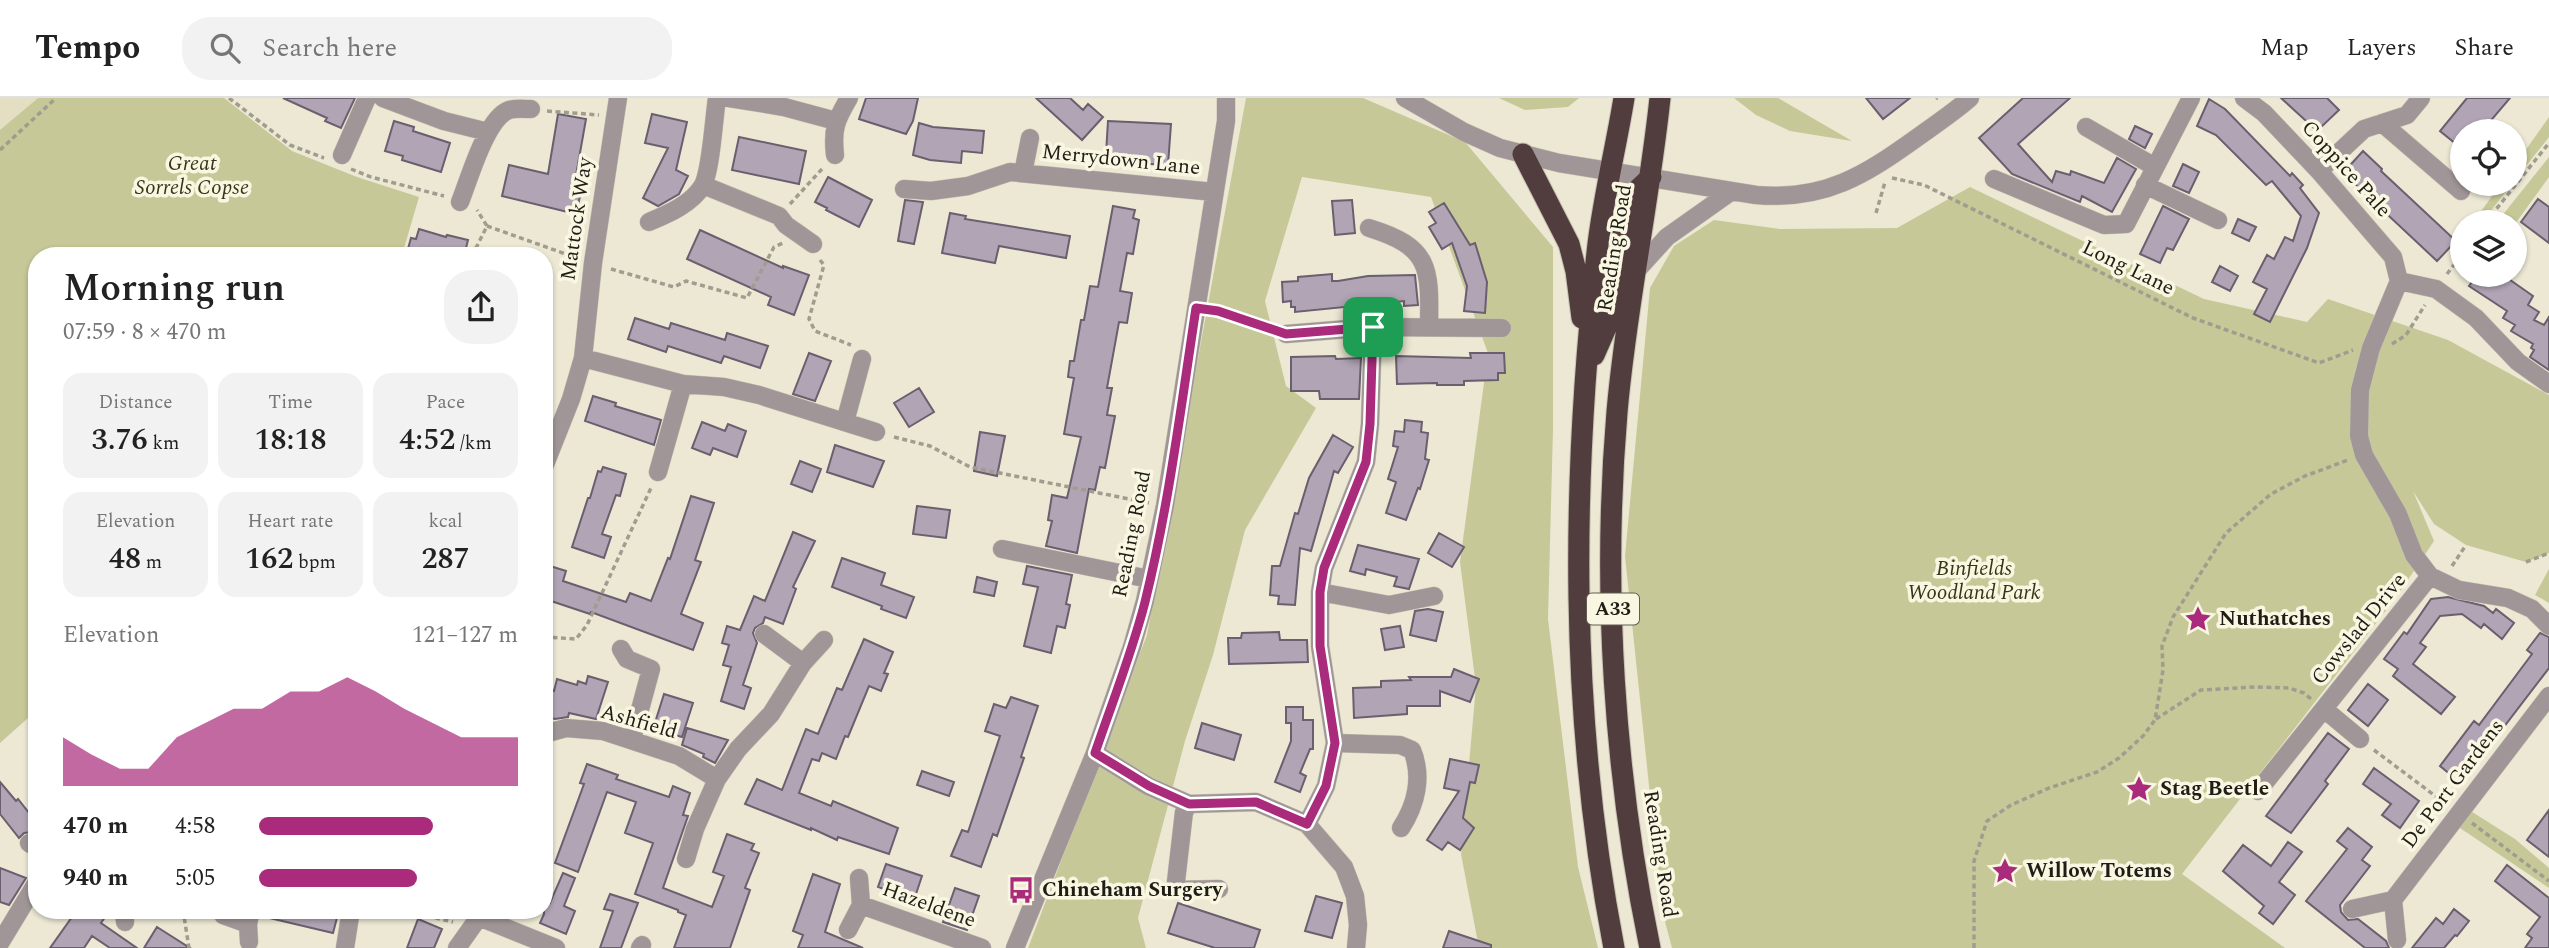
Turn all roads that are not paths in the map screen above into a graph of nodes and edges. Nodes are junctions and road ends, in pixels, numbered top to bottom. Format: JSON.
{"nodes":[{"id":1,"x":367,"y":98,"type":"edge"},
{"id":2,"x":618,"y":98,"type":"edge"},
{"id":3,"x":717,"y":98,"type":"edge"},
{"id":4,"x":729,"y":98,"type":"edge"},
{"id":5,"x":849,"y":98,"type":"edge"},
{"id":6,"x":1405,"y":98,"type":"edge"},
{"id":7,"x":1624,"y":98,"type":"edge"},
{"id":8,"x":1660,"y":98,"type":"edge"},
{"id":9,"x":2191,"y":98,"type":"edge"},
{"id":10,"x":2244,"y":98,"type":"edge"},
{"id":11,"x":2421,"y":98,"type":"edge"},
{"id":12,"x":388,"y":99,"type":"edge"},
{"id":13,"x":754,"y":100,"type":"edge"},
{"id":14,"x":1964,"y":100,"type":"edge"},
{"id":15,"x":1228,"y":102,"type":"edge"},
{"id":16,"x":531,"y":109,"type":"road end"},
{"id":17,"x":836,"y":121,"type":"junction"},
{"id":18,"x":2382,"y":123,"type":"junction"},
{"id":19,"x":2086,"y":127,"type":"dead end"},
{"id":20,"x":488,"y":132,"type":"junction"},
{"id":21,"x":1030,"y":138,"type":"dead end"},
{"id":22,"x":1523,"y":154,"type":"junction"},
{"id":23,"x":835,"y":155,"type":"road end"},
{"id":24,"x":339,"y":161,"type":"road end"},
{"id":25,"x":2155,"y":167,"type":"junction"},
{"id":26,"x":1611,"y":170,"type":"junction"},
{"id":27,"x":2319,"y":171,"type":"junction"},
{"id":28,"x":1016,"y":173,"type":"junction"},
{"id":29,"x":1651,"y":177,"type":"junction"},
{"id":30,"x":1994,"y":179,"type":"dead end"},
{"id":31,"x":2450,"y":182,"type":"edge"},
{"id":32,"x":703,"y":185,"type":"junction"},
{"id":33,"x":2145,"y":185,"type":"junction"},
{"id":34,"x":904,"y":189,"type":"dead end"},
{"id":35,"x":1732,"y":191,"type":"junction"},
{"id":36,"x":1214,"y":192,"type":"junction"},
{"id":37,"x":460,"y":202,"type":"road end"},
{"id":38,"x":2218,"y":219,"type":"dead end"},
{"id":39,"x":649,"y":222,"type":"dead end"},
{"id":40,"x":1369,"y":228,"type":"dead end"},
{"id":41,"x":808,"y":240,"type":"road end"},
{"id":42,"x":1637,"y":270,"type":"junction"},
{"id":43,"x":2399,"y":281,"type":"junction"},
{"id":44,"x":1373,"y":327,"type":"junction"},
{"id":45,"x":1429,"y":327,"type":"junction"},
{"id":46,"x":1502,"y":328,"type":"dead end"},
{"id":47,"x":1286,"y":334,"type":"road end"},
{"id":48,"x":583,"y":358,"type":"junction"},
{"id":49,"x":862,"y":359,"type":"road end"},
{"id":50,"x":1585,"y":376,"type":"junction"},
{"id":51,"x":683,"y":384,"type":"junction"},
{"id":52,"x":2549,"y":384,"type":"edge"},
{"id":53,"x":845,"y":422,"type":"junction"},
{"id":54,"x":876,"y":432,"type":"road end"},
{"id":55,"x":553,"y":444,"type":"edge"},
{"id":56,"x":658,"y":472,"type":"road end"},
{"id":57,"x":1002,"y":548,"type":"dead end"},
{"id":58,"x":2430,"y":576,"type":"junction"},
{"id":59,"x":1149,"y":579,"type":"junction"},
{"id":60,"x":1320,"y":592,"type":"junction"},
{"id":61,"x":1434,"y":596,"type":"dead end"},
{"id":62,"x":2549,"y":626,"type":"edge"},
{"id":63,"x":764,"y":634,"type":"dead end"},
{"id":64,"x":824,"y":640,"type":"dead end"},
{"id":65,"x":621,"y":649,"type":"dead end"},
{"id":66,"x":803,"y":663,"type":"junction"},
{"id":67,"x":2549,"y":696,"type":"edge"},
{"id":68,"x":2324,"y":709,"type":"junction"},
{"id":69,"x":553,"y":732,"type":"edge"},
{"id":70,"x":632,"y":739,"type":"junction"},
{"id":71,"x":2360,"y":739,"type":"dead end"},
{"id":72,"x":1335,"y":743,"type":"junction"},
{"id":73,"x":1095,"y":753,"type":"junction"},
{"id":74,"x":717,"y":779,"type":"junction"},
{"id":75,"x":2258,"y":791,"type":"dead end"},
{"id":76,"x":1189,"y":804,"type":"junction"},
{"id":77,"x":1307,"y":824,"type":"junction"},
{"id":78,"x":1401,"y":828,"type":"dead end"},
{"id":79,"x":686,"y":859,"type":"dead end"},
{"id":80,"x":859,"y":878,"type":"dead end"},
{"id":81,"x":1219,"y":889,"type":"dead end"},
{"id":82,"x":28,"y":897,"type":"edge"},
{"id":83,"x":2393,"y":900,"type":"junction"},
{"id":84,"x":861,"y":905,"type":"junction"},
{"id":85,"x":2352,"y":909,"type":"dead end"},
{"id":86,"x":250,"y":919,"type":"edge"},
{"id":87,"x":350,"y":919,"type":"edge"},
{"id":88,"x":478,"y":919,"type":"edge"},
{"id":89,"x":482,"y":919,"type":"edge"},
{"id":90,"x":848,"y":930,"type":"dead end"},
{"id":91,"x":2397,"y":940,"type":"dead end"},
{"id":92,"x":250,"y":942,"type":"dead end"},
{"id":93,"x":0,"y":943,"type":"edge"},
{"id":94,"x":345,"y":948,"type":"edge"},
{"id":95,"x":457,"y":948,"type":"edge"},
{"id":96,"x":556,"y":948,"type":"edge"},
{"id":97,"x":982,"y":948,"type":"edge"},
{"id":98,"x":1015,"y":948,"type":"edge"},
{"id":99,"x":1356,"y":948,"type":"edge"},
{"id":100,"x":1614,"y":948,"type":"edge"},
{"id":101,"x":1650,"y":948,"type":"edge"}],
"edges":[{"from":1,"to":24,"type":"street"},
{"from":2,"to":48,"type":"street","name":"Mattock Way"},
{"from":3,"to":32,"type":"street"},
{"from":4,"to":13,"type":"street"},
{"from":5,"to":17,"type":"street"},
{"from":6,"to":22,"type":"street"},
{"from":7,"to":26,"type":"highway","name":"Reading Road","number":"A33"},
{"from":8,"to":29,"type":"highway","name":"Reading Road","number":"A33"},
{"from":9,"to":25,"type":"street"},
{"from":10,"to":27,"type":"street","name":"Coppice Pale"},
{"from":11,"to":18,"type":"street"},
{"from":12,"to":20,"type":"street"},
{"from":13,"to":17,"type":"street"},
{"from":14,"to":35,"type":"street"},
{"from":15,"to":36,"type":"street","name":"Reading Road"},
{"from":16,"to":20,"type":"street"},
{"from":17,"to":23,"type":"street"},
{"from":18,"to":27,"type":"street"},
{"from":18,"to":31,"type":"street"},
{"from":19,"to":25,"type":"street"},
{"from":20,"to":37,"type":"street"},
{"from":21,"to":28,"type":"street","name":"Merrydown Lane"},
{"from":22,"to":26,"type":"street"},
{"from":22,"to":50,"type":"highway"},
{"from":25,"to":33,"type":"street"},
{"from":26,"to":29,"type":"street"},
{"from":26,"to":50,"type":"highway","name":"Reading Road","number":"A33"},
{"from":27,"to":43,"type":"street","name":"Coppice Pale"},
{"from":28,"to":34,"type":"street"},
{"from":28,"to":36,"type":"street","name":"Merrydown Lane"},
{"from":29,"to":35,"type":"street"},
{"from":29,"to":42,"type":"highway","name":"Reading Road","number":"A33"},
{"from":29,"to":50,"type":"highway"},
{"from":30,"to":33,"type":"street"},
{"from":32,"to":39,"type":"street"},
{"from":32,"to":41,"type":"street"},
{"from":33,"to":38,"type":"street"},
{"from":35,"to":42,"type":"street"},
{"from":36,"to":59,"type":"street","name":"Reading Road"},
{"from":40,"to":45,"type":"street"},
{"from":42,"to":101,"type":"highway","name":"Reading Road","number":"A33"},
{"from":43,"to":52,"type":"street"},
{"from":43,"to":58,"type":"street"},
{"from":44,"to":45,"type":"street"},
{"from":44,"to":47,"type":"street"},
{"from":44,"to":60,"type":"street"},
{"from":45,"to":46,"type":"street"},
{"from":48,"to":51,"type":"street"},
{"from":48,"to":55,"type":"street","name":"Mattock Way"},
{"from":49,"to":53,"type":"street"},
{"from":50,"to":100,"type":"highway","name":"Reading Road","number":"A33"},
{"from":51,"to":53,"type":"street"},
{"from":51,"to":56,"type":"street"},
{"from":53,"to":54,"type":"street"},
{"from":57,"to":59,"type":"street"},
{"from":58,"to":62,"type":"street"},
{"from":58,"to":68,"type":"street","name":"Cowslad Drive"},
{"from":59,"to":73,"type":"street","name":"Reading Road"},
{"from":60,"to":61,"type":"street"},
{"from":60,"to":72,"type":"street"},
{"from":63,"to":66,"type":"street"},
{"from":64,"to":66,"type":"street"},
{"from":65,"to":70,"type":"street"},
{"from":66,"to":74,"type":"street"},
{"from":67,"to":83,"type":"street","name":"De Port Gardens"},
{"from":68,"to":71,"type":"street","name":"Cowslad Drive"},
{"from":68,"to":75,"type":"street","name":"Cowslad Drive"},
{"from":69,"to":70,"type":"street","name":"Ashfield"},
{"from":70,"to":74,"type":"street","name":"Ashfield"},
{"from":72,"to":77,"type":"street"},
{"from":72,"to":78,"type":"street"},
{"from":73,"to":76,"type":"street"},
{"from":73,"to":98,"type":"street","name":"Reading Road"},
{"from":74,"to":79,"type":"street"},
{"from":76,"to":77,"type":"street"},
{"from":76,"to":81,"type":"street"},
{"from":77,"to":99,"type":"street"},
{"from":80,"to":84,"type":"street","name":"Hazeldene"},
{"from":82,"to":93,"type":"street"},
{"from":83,"to":85,"type":"street"},
{"from":83,"to":91,"type":"street"},
{"from":84,"to":90,"type":"street","name":"Hazeldene"},
{"from":84,"to":97,"type":"street","name":"Hazeldene"},
{"from":86,"to":92,"type":"street"},
{"from":87,"to":94,"type":"street"},
{"from":88,"to":95,"type":"street"},
{"from":89,"to":96,"type":"street"}]}
